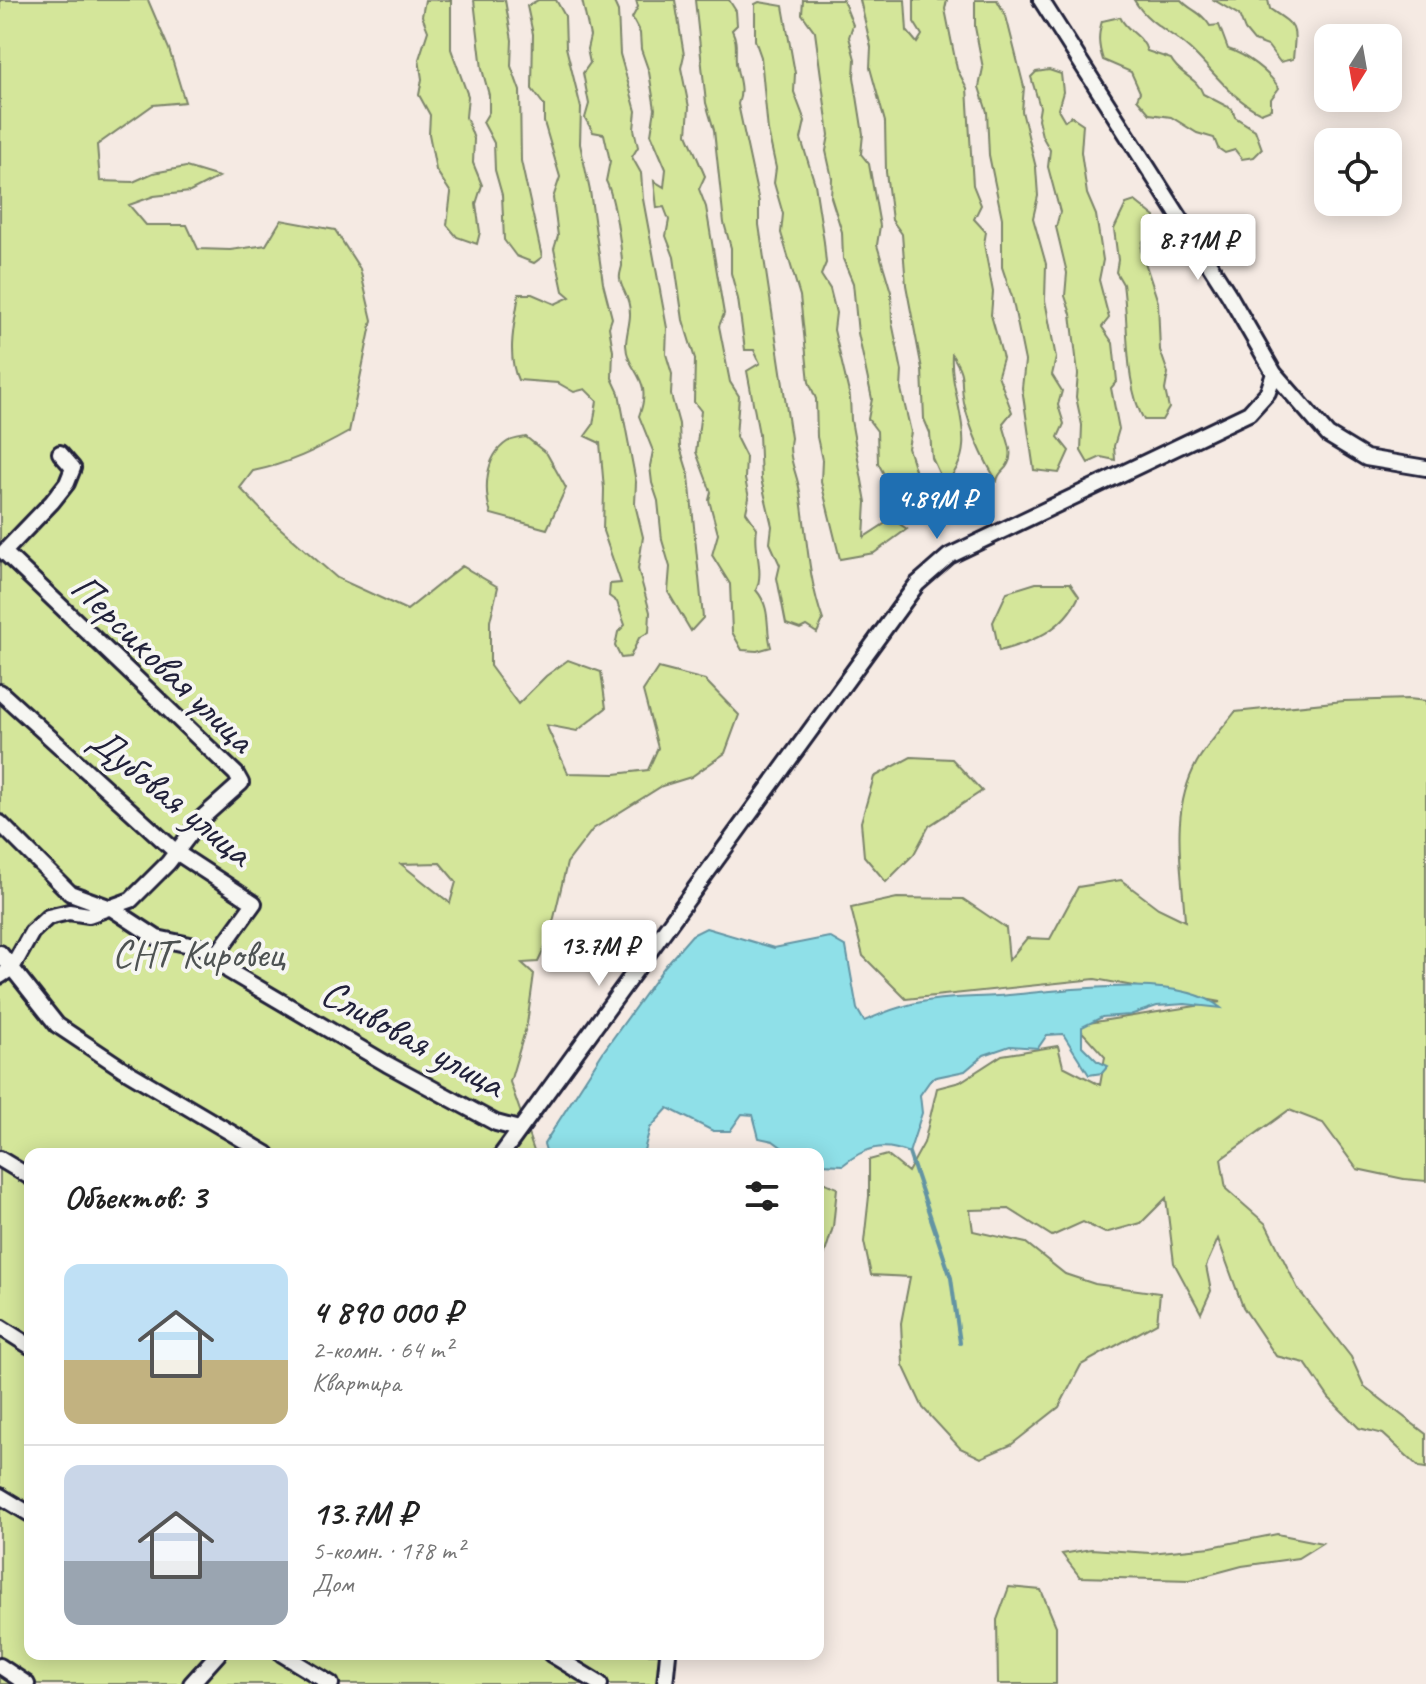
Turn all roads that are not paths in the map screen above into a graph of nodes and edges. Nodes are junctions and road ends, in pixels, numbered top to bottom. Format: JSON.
{"nodes":[{"id":1,"x":1041,"y":0,"type":"edge"},
{"id":2,"x":1274,"y":373,"type":"junction"},
{"id":3,"x":60,"y":453,"type":"dead end"},
{"id":4,"x":1426,"y":468,"type":"edge"},
{"id":5,"x":2,"y":555,"type":"edge"},
{"id":6,"x":0,"y":692,"type":"edge"},
{"id":7,"x":0,"y":823,"type":"edge"},
{"id":8,"x":176,"y":852,"type":"junction"},
{"id":9,"x":111,"y":908,"type":"junction"},
{"id":10,"x":0,"y":953,"type":"edge"},
{"id":11,"x":215,"y":957,"type":"junction"},
{"id":12,"x":6,"y":972,"type":"edge"},
{"id":13,"x":519,"y":1129,"type":"junction"},
{"id":14,"x":257,"y":1148,"type":"edge"},
{"id":15,"x":506,"y":1148,"type":"edge"},
{"id":16,"x":0,"y":1159,"type":"edge"},
{"id":17,"x":24,"y":1173,"type":"edge"},
{"id":18,"x":0,"y":1327,"type":"edge"},
{"id":19,"x":24,"y":1342,"type":"edge"},
{"id":20,"x":0,"y":1496,"type":"edge"},
{"id":21,"x":24,"y":1510,"type":"edge"},
{"id":22,"x":213,"y":1660,"type":"edge"},
{"id":23,"x":292,"y":1660,"type":"edge"},
{"id":24,"x":561,"y":1660,"type":"edge"},
{"id":25,"x":667,"y":1660,"type":"edge"},
{"id":26,"x":0,"y":1666,"type":"edge"},
{"id":27,"x":27,"y":1684,"type":"edge"},
{"id":28,"x":191,"y":1684,"type":"edge"},
{"id":29,"x":331,"y":1684,"type":"edge"},
{"id":30,"x":600,"y":1684,"type":"edge"},
{"id":31,"x":665,"y":1684,"type":"edge"}],
"edges":[{"from":1,"to":2,"type":"street"},
{"from":2,"to":4,"type":"street"},
{"from":2,"to":13,"type":"street"},
{"from":3,"to":5,"type":"street","name":"Персиковая улица"},
{"from":5,"to":8,"type":"street","name":"Персиковая улица"},
{"from":6,"to":8,"type":"street","name":"Дубовая улица"},
{"from":7,"to":9,"type":"street","name":"Сливовая улица"},
{"from":8,"to":9,"type":"street","name":"Персиковая улица"},
{"from":8,"to":11,"type":"street","name":"Дубовая улица"},
{"from":9,"to":11,"type":"street","name":"Сливовая улица"},
{"from":9,"to":12,"type":"street","name":"Персиковая улица"},
{"from":10,"to":12,"type":"street"},
{"from":11,"to":13,"type":"street","name":"Сливовая улица"},
{"from":12,"to":14,"type":"street"},
{"from":13,"to":15,"type":"street"},
{"from":16,"to":17,"type":"street"},
{"from":18,"to":19,"type":"street"},
{"from":20,"to":21,"type":"street"},
{"from":22,"to":28,"type":"street"},
{"from":23,"to":29,"type":"street"},
{"from":24,"to":30,"type":"street"},
{"from":25,"to":31,"type":"street"},
{"from":26,"to":27,"type":"street"}]}
